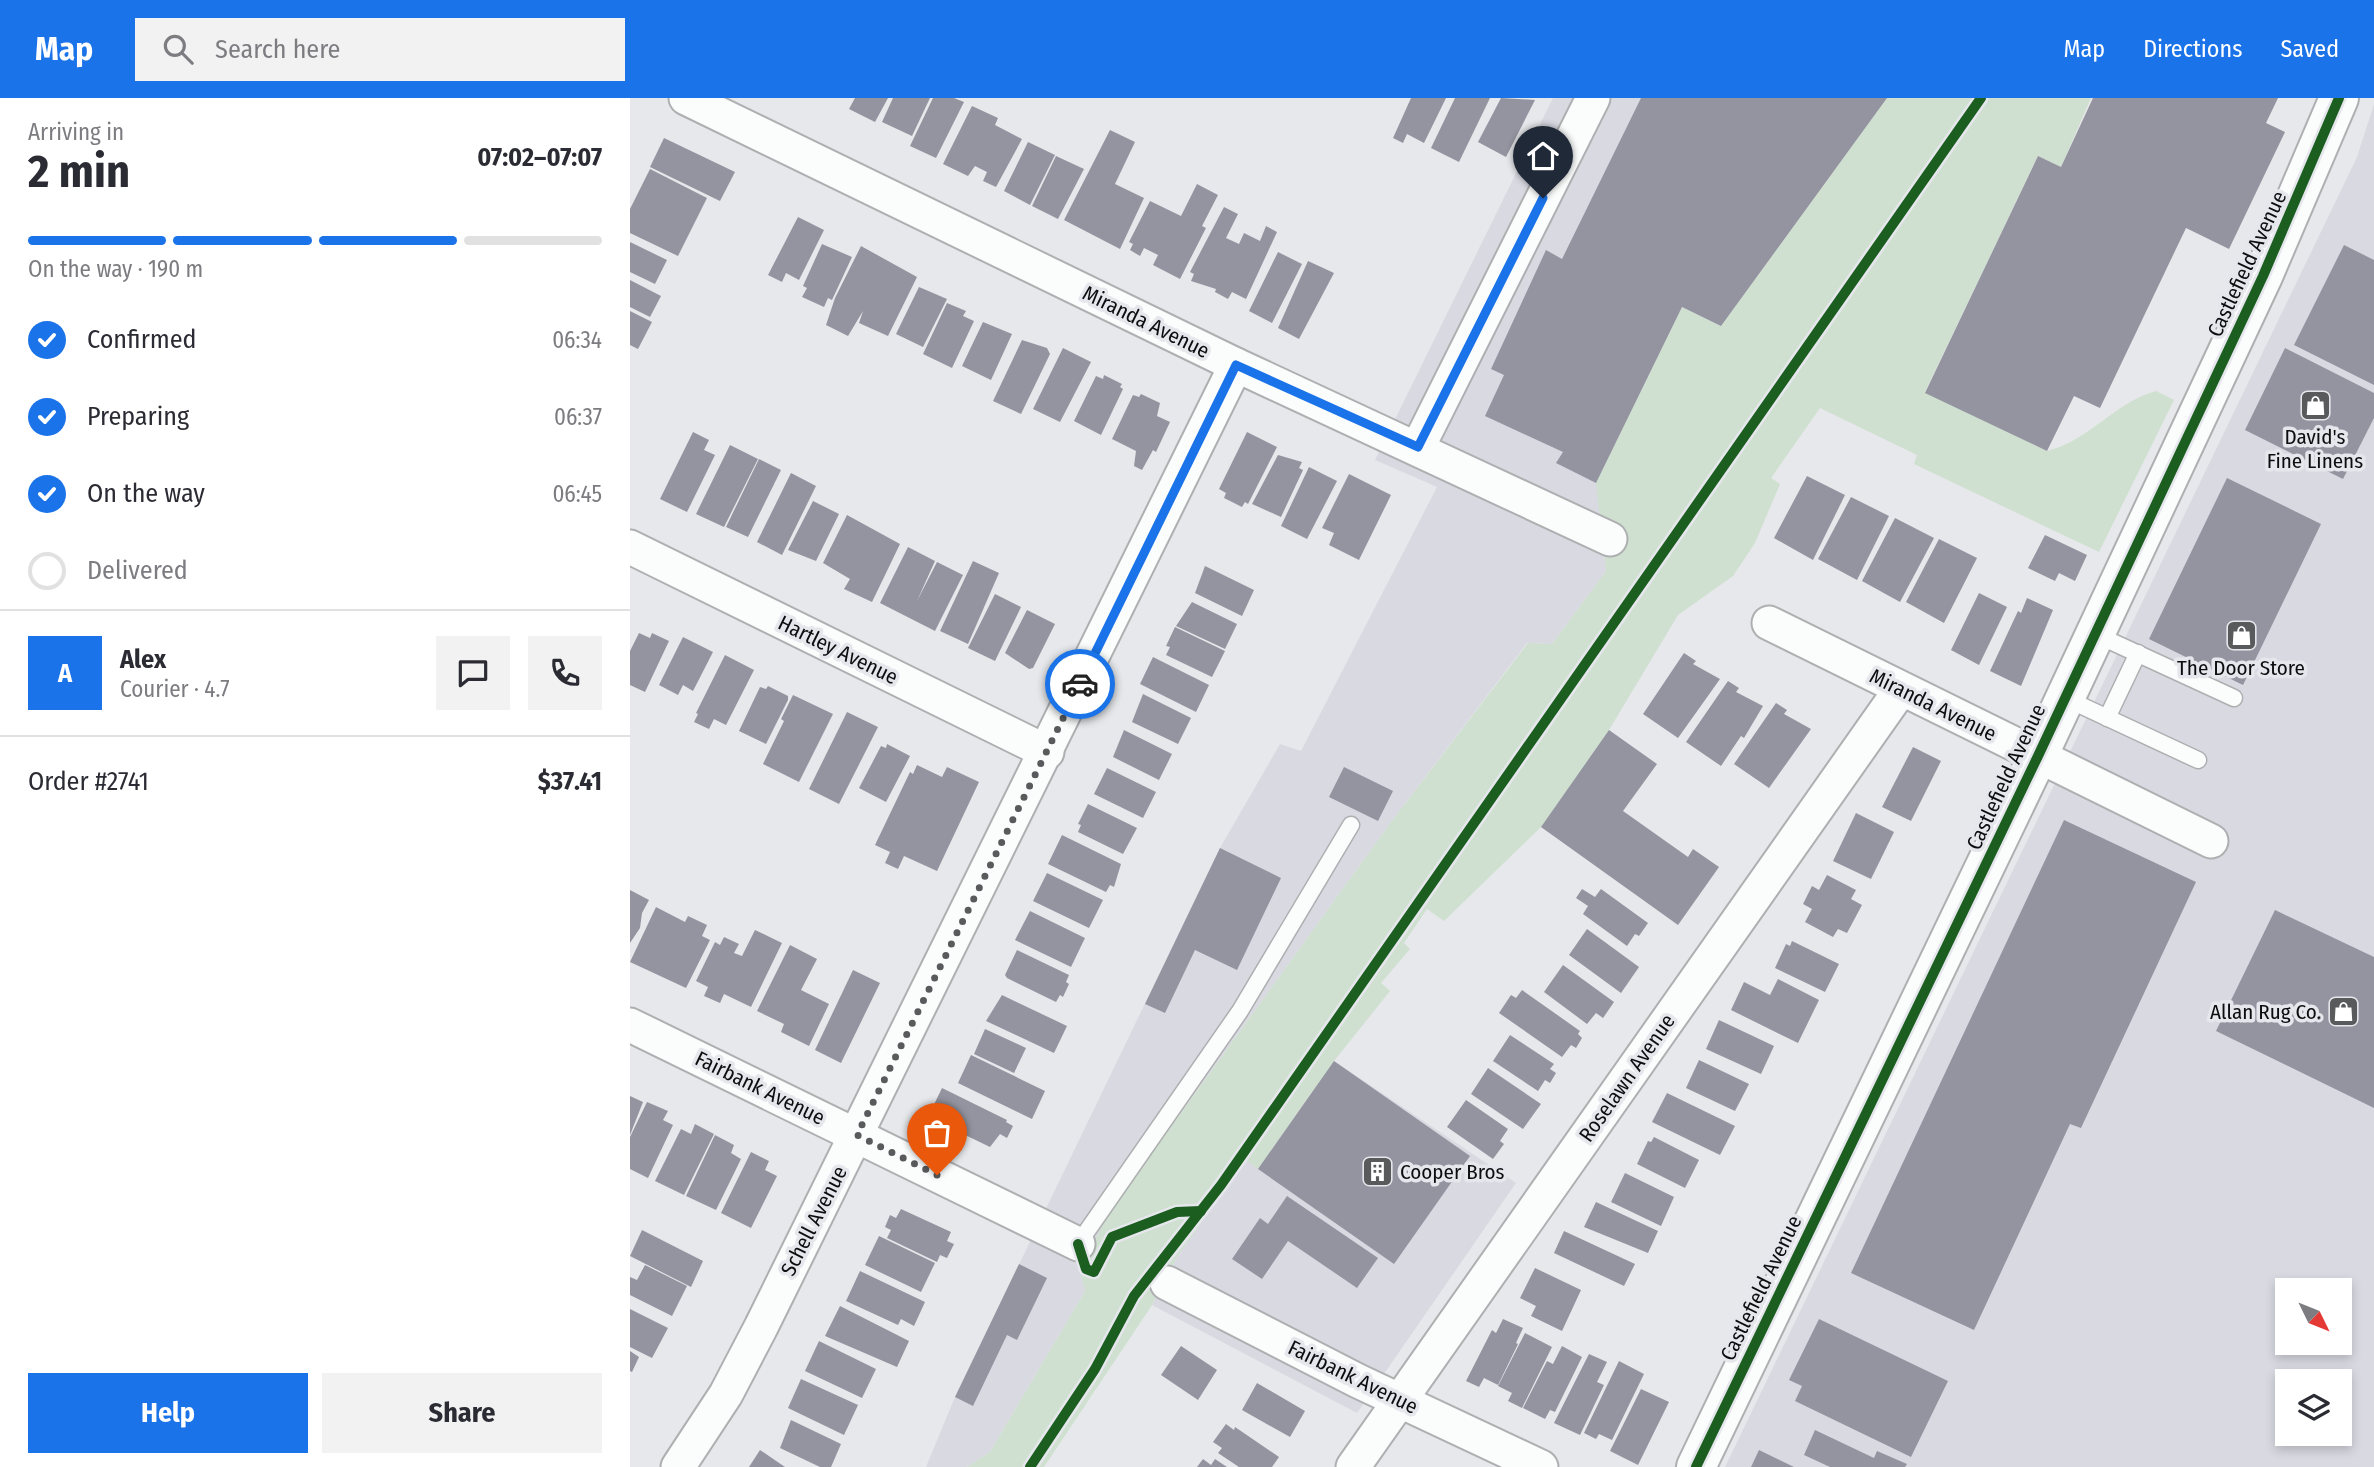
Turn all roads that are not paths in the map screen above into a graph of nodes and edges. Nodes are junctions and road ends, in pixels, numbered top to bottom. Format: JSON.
{"nodes":[{"id":1,"x":686,"y":98,"type":"edge"},
{"id":2,"x":1593,"y":98,"type":"edge"},
{"id":3,"x":2339,"y":98,"type":"edge"},
{"id":4,"x":1236,"y":365,"type":"junction"},
{"id":5,"x":1418,"y":447,"type":"junction"},
{"id":6,"x":1610,"y":538,"type":"dead end"},
{"id":7,"x":630,"y":547,"type":"edge"},
{"id":8,"x":1769,"y":623,"type":"dead end"},
{"id":9,"x":2095,"y":634,"type":"junction"},
{"id":10,"x":2138,"y":653,"type":"junction"},
{"id":11,"x":1901,"y":689,"type":"junction"},
{"id":12,"x":2065,"y":698,"type":"junction"},
{"id":13,"x":2234,"y":698,"type":"dead end"},
{"id":14,"x":2107,"y":718,"type":"junction"},
{"id":15,"x":1047,"y":752,"type":"junction"},
{"id":16,"x":2038,"y":756,"type":"junction"},
{"id":17,"x":2198,"y":760,"type":"dead end"},
{"id":18,"x":1351,"y":825,"type":"dead end"},
{"id":19,"x":2211,"y":841,"type":"dead end"},
{"id":20,"x":630,"y":1025,"type":"edge"},
{"id":21,"x":857,"y":1135,"type":"junction"},
{"id":22,"x":1078,"y":1244,"type":"joint"},
{"id":23,"x":1167,"y":1283,"type":"dead end"},
{"id":24,"x":1400,"y":1400,"type":"junction"},
{"id":25,"x":678,"y":1467,"type":"edge"},
{"id":26,"x":1353,"y":1467,"type":"edge"},
{"id":27,"x":1541,"y":1467,"type":"edge"},
{"id":28,"x":1696,"y":1467,"type":"edge"}],
"edges":[{"from":1,"to":4,"type":"street","name":"Miranda Avenue"},
{"from":2,"to":5,"type":"street"},
{"from":3,"to":9,"type":"street","name":"Castlefield Avenue"},
{"from":4,"to":5,"type":"street","name":"Miranda Avenue"},
{"from":4,"to":15,"type":"street","name":"Schell Avenue"},
{"from":5,"to":6,"type":"street","name":"Miranda Avenue"},
{"from":7,"to":15,"type":"street","name":"Hartley Avenue"},
{"from":8,"to":11,"type":"street","name":"Miranda Avenue"},
{"from":9,"to":10,"type":"lane"},
{"from":9,"to":12,"type":"street","name":"Castlefield Avenue"},
{"from":10,"to":13,"type":"lane"},
{"from":10,"to":14,"type":"lane"},
{"from":11,"to":16,"type":"street","name":"Miranda Avenue"},
{"from":11,"to":24,"type":"street","name":"Roselawn Avenue"},
{"from":12,"to":14,"type":"lane"},
{"from":12,"to":16,"type":"street","name":"Castlefield Avenue"},
{"from":14,"to":17,"type":"lane"},
{"from":15,"to":21,"type":"street","name":"Schell Avenue"},
{"from":16,"to":19,"type":"street","name":"Miranda Avenue"},
{"from":16,"to":28,"type":"street","name":"Castlefield Avenue"},
{"from":18,"to":22,"type":"lane"},
{"from":20,"to":21,"type":"street","name":"Fairbank Avenue"},
{"from":21,"to":22,"type":"street","name":"Fairbank Avenue"},
{"from":21,"to":25,"type":"street","name":"Schell Avenue"},
{"from":23,"to":24,"type":"street","name":"Fairbank Avenue"},
{"from":24,"to":26,"type":"street","name":"Roselawn Avenue"},
{"from":24,"to":27,"type":"street","name":"Fairbank Avenue"}]}
